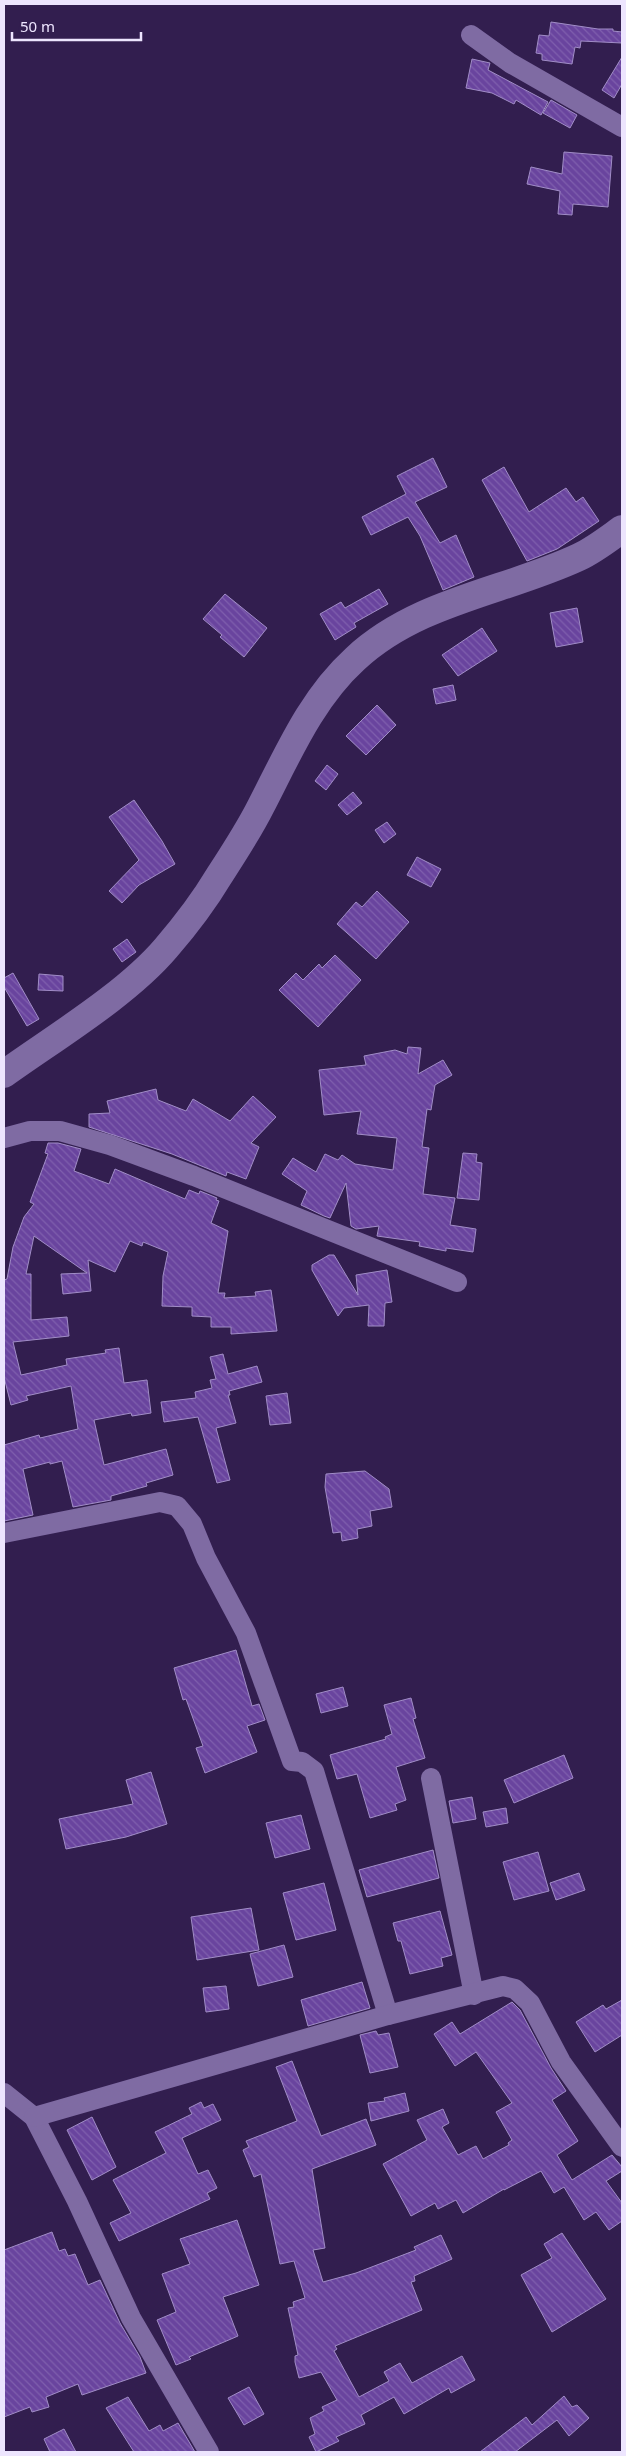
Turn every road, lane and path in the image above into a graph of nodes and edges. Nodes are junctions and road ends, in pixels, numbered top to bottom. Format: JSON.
{"nodes":[{"id":1,"x":471,"y":35,"type":"dead end"},
{"id":2,"x":622,"y":127,"type":"edge"},
{"id":3,"x":622,"y":530,"type":"edge"},
{"id":4,"x":4,"y":1074,"type":"edge"},
{"id":5,"x":4,"y":1138,"type":"edge"},
{"id":6,"x":457,"y":1282,"type":"dead end"},
{"id":7,"x":4,"y":1533,"type":"edge"},
{"id":8,"x":431,"y":1778,"type":"dead end"},
{"id":9,"x":474,"y":1995,"type":"junction"},
{"id":10,"x":388,"y":2015,"type":"junction"},
{"id":11,"x":4,"y":2094,"type":"edge"},
{"id":12,"x":34,"y":2117,"type":"junction"},
{"id":13,"x":622,"y":2148,"type":"edge"},
{"id":14,"x":209,"y":2452,"type":"edge"}],
"edges":[{"from":1,"to":2,"type":"street"},
{"from":3,"to":4,"type":"street"},
{"from":5,"to":6,"type":"street"},
{"from":7,"to":10,"type":"street"},
{"from":8,"to":9,"type":"street"},
{"from":9,"to":10,"type":"street"},
{"from":9,"to":13,"type":"street"},
{"from":10,"to":12,"type":"street"},
{"from":11,"to":12,"type":"street"},
{"from":12,"to":14,"type":"street"}]}
